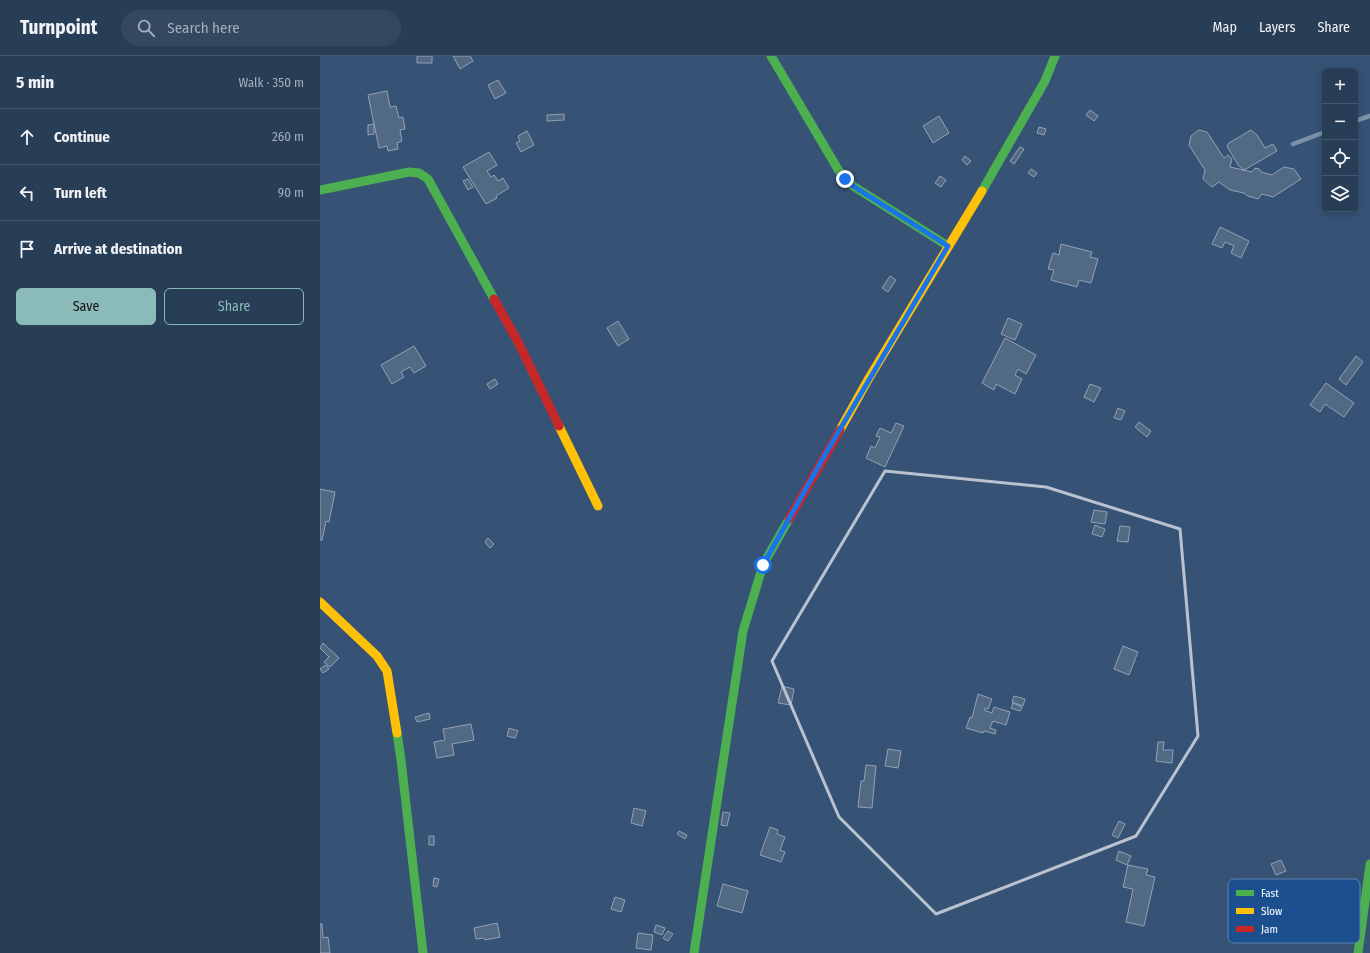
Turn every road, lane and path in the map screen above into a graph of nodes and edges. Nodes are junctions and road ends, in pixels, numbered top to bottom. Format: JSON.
{"nodes":[{"id":1,"x":771,"y":56,"type":"edge"},
{"id":2,"x":1055,"y":56,"type":"edge"},
{"id":3,"x":1370,"y":116,"type":"edge"},
{"id":4,"x":1358,"y":120,"type":"edge"},
{"id":5,"x":1322,"y":133,"type":"edge"},
{"id":6,"x":1293,"y":144,"type":"dead end"},
{"id":7,"x":320,"y":190,"type":"edge"},
{"id":8,"x":948,"y":246,"type":"junction"},
{"id":9,"x":598,"y":506,"type":"dead end"},
{"id":10,"x":320,"y":602,"type":"edge"},
{"id":11,"x":1370,"y":864,"type":"edge"},
{"id":12,"x":1360,"y":938,"type":"edge"},
{"id":13,"x":1359,"y":943,"type":"edge"},
{"id":14,"x":423,"y":953,"type":"edge"},
{"id":15,"x":694,"y":953,"type":"edge"},
{"id":16,"x":1358,"y":953,"type":"edge"}],
"edges":[{"from":1,"to":8,"type":"main road"},
{"from":2,"to":8,"type":"main road"},
{"from":3,"to":4,"type":"lane"},
{"from":5,"to":6,"type":"lane"},
{"from":7,"to":9,"type":"main road"},
{"from":8,"to":15,"type":"main road"},
{"from":10,"to":14,"type":"main road"},
{"from":11,"to":12,"type":"main road"},
{"from":13,"to":16,"type":"main road"}]}
